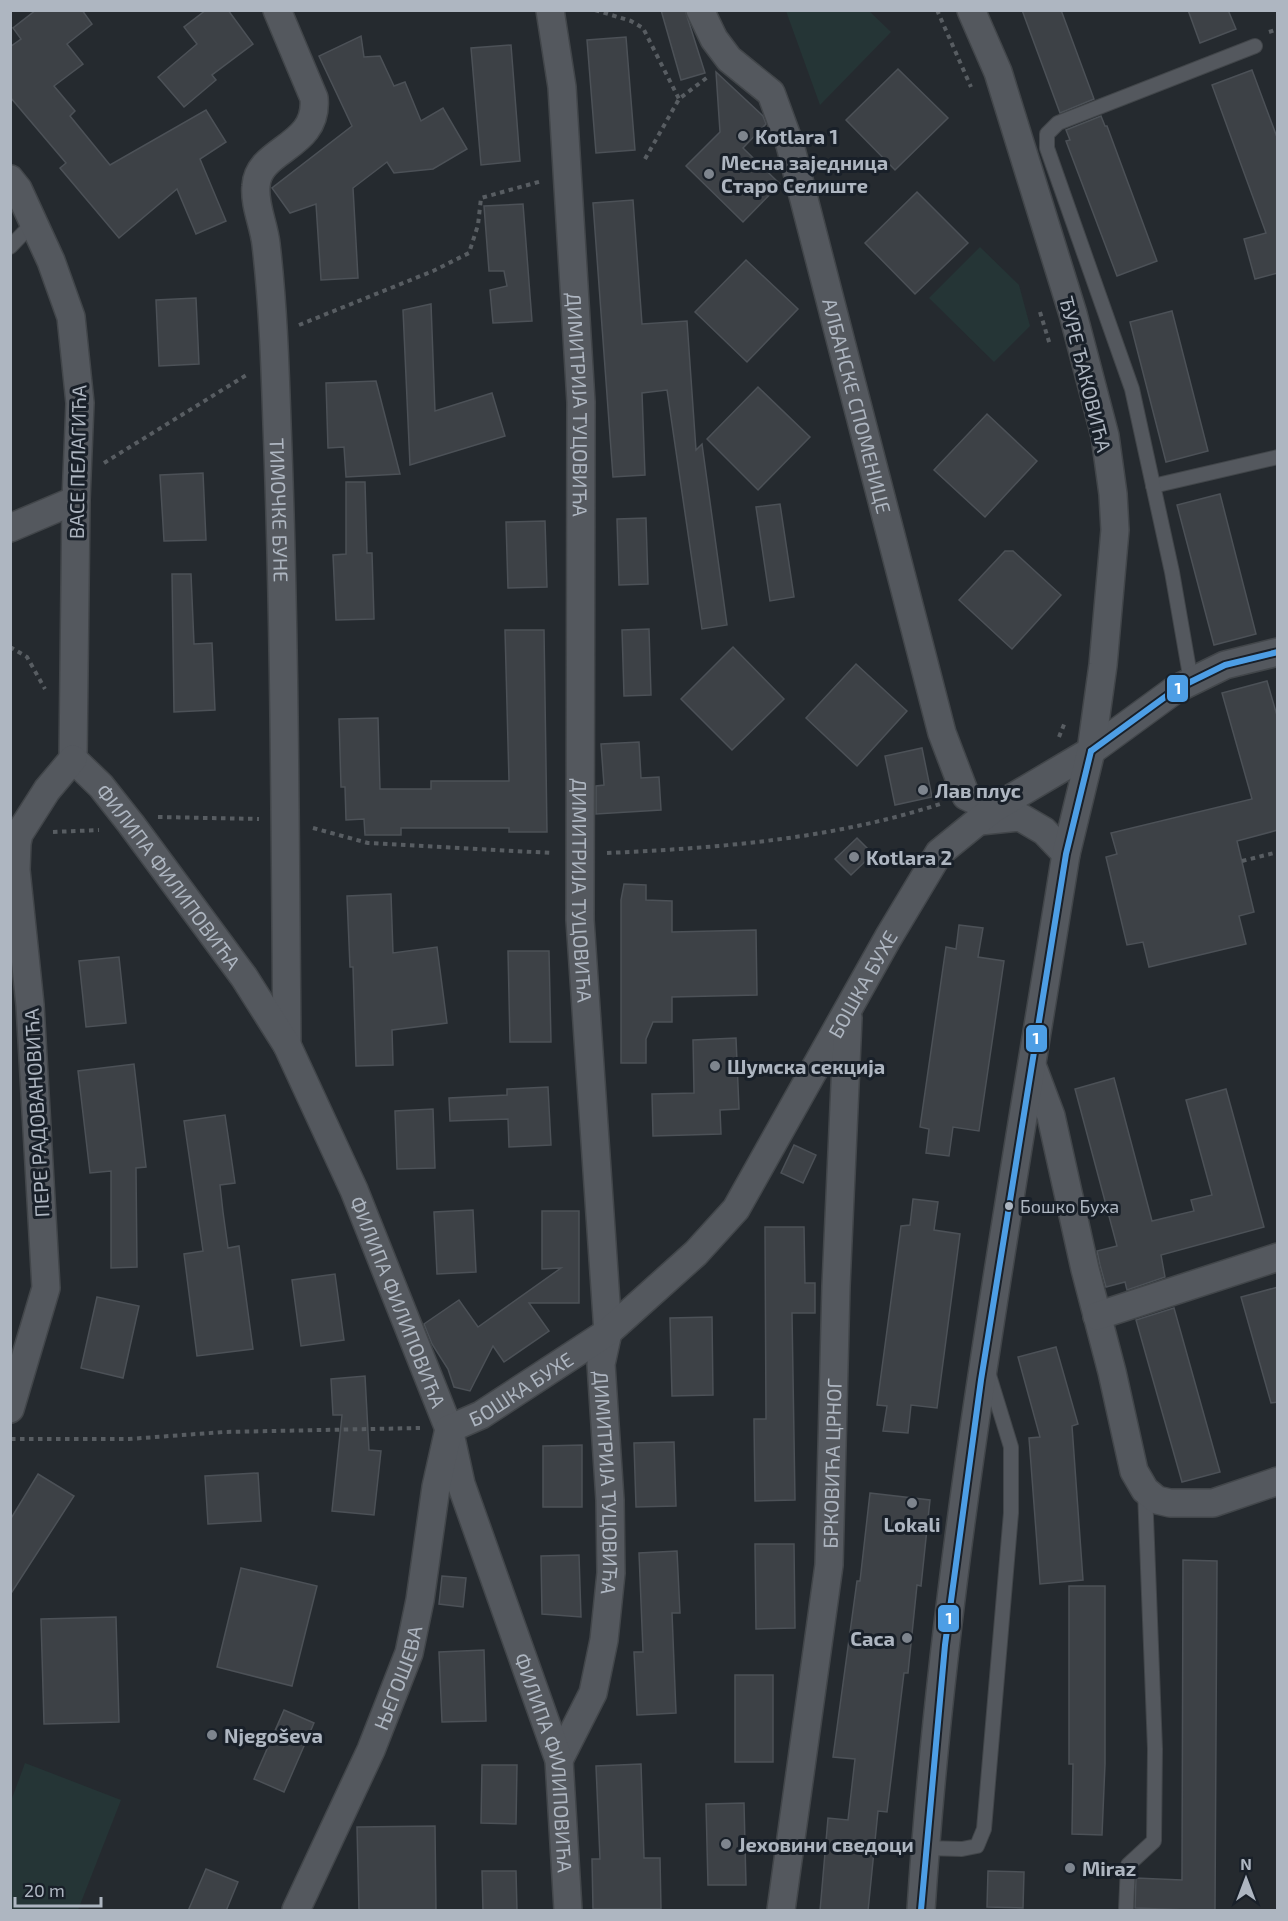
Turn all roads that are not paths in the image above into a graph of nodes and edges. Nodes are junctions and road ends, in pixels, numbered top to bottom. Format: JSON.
{"nodes":[{"id":1,"x":277,"y":10,"type":"edge"},
{"id":2,"x":550,"y":10,"type":"edge"},
{"id":3,"x":700,"y":10,"type":"edge"},
{"id":4,"x":971,"y":10,"type":"edge"},
{"id":5,"x":1255,"y":46,"type":"dead end"},
{"id":6,"x":10,"y":179,"type":"edge"},
{"id":7,"x":33,"y":223,"type":"junction"},
{"id":8,"x":10,"y":247,"type":"edge"},
{"id":9,"x":1278,"y":457,"type":"edge"},
{"id":10,"x":1153,"y":486,"type":"junction"},
{"id":11,"x":77,"y":489,"type":"junction"},
{"id":12,"x":10,"y":528,"type":"edge"},
{"id":13,"x":1278,"y":652,"type":"edge"},
{"id":14,"x":1191,"y":681,"type":"junction"},
{"id":15,"x":1091,"y":752,"type":"junction"},
{"id":16,"x":73,"y":759,"type":"junction"},
{"id":17,"x":984,"y":815,"type":"junction"},
{"id":18,"x":1066,"y":854,"type":"junction"},
{"id":19,"x":848,"y":1013,"type":"junction"},
{"id":20,"x":287,"y":1044,"type":"junction"},
{"id":21,"x":1032,"y":1067,"type":"junction"},
{"id":22,"x":1278,"y":1257,"type":"edge"},
{"id":23,"x":1098,"y":1316,"type":"junction"},
{"id":24,"x":608,"y":1332,"type":"junction"},
{"id":25,"x":985,"y":1362,"type":"junction"},
{"id":26,"x":10,"y":1408,"type":"edge"},
{"id":27,"x":449,"y":1429,"type":"junction"},
{"id":28,"x":1278,"y":1481,"type":"edge"},
{"id":29,"x":1145,"y":1489,"type":"junction"},
{"id":30,"x":559,"y":1760,"type":"junction"},
{"id":31,"x":925,"y":1848,"type":"junction"},
{"id":32,"x":296,"y":1911,"type":"edge"},
{"id":33,"x":568,"y":1911,"type":"edge"},
{"id":34,"x":782,"y":1911,"type":"edge"},
{"id":35,"x":921,"y":1911,"type":"edge"},
{"id":36,"x":1126,"y":1911,"type":"edge"}],
"edges":[{"from":1,"to":20,"type":"street","name":"ТИМОЧКЕ БУНЕ"},
{"from":2,"to":24,"type":"street","name":"ДИМИТРИЈА ТУЦОВИЋА"},
{"from":3,"to":17,"type":"street","name":"АЛБАНСКЕ СПОМЕНИЦЕ"},
{"from":4,"to":15,"type":"street","name":"ЂУРЕ ЂАКОВИЋА"},
{"from":5,"to":10,"type":"lane"},
{"from":6,"to":7,"type":"street","name":"ВАСЕ ПЕЛАГИЋА"},
{"from":7,"to":8,"type":"lane"},
{"from":7,"to":11,"type":"street","name":"ВАСЕ ПЕЛАГИЋА"},
{"from":9,"to":10,"type":"lane"},
{"from":10,"to":14,"type":"lane"},
{"from":11,"to":12,"type":"street"},
{"from":11,"to":16,"type":"street","name":"ВАСЕ ПЕЛАГИЋА"},
{"from":13,"to":14,"type":"street","name":"БОШКА БУХЕ"},
{"from":14,"to":15,"type":"street","name":"БОШКА БУХЕ"},
{"from":15,"to":17,"type":"street","name":"БОШКА БУХЕ"},
{"from":15,"to":18,"type":"street","name":"ЂУРЕ ЂАКОВИЋА"},
{"from":16,"to":20,"type":"street","name":"ФИЛИПА ФИЛИПОВИЋА"},
{"from":16,"to":26,"type":"street","name":"ПЕРЕ РАДОВАНОВИЋА"},
{"from":17,"to":18,"type":"street"},
{"from":17,"to":19,"type":"street","name":"БОШКА БУХЕ"},
{"from":18,"to":21,"type":"street","name":"ЂУРЕ ЂАКОВИЋА"},
{"from":19,"to":24,"type":"street","name":"БОШКА БУХЕ"},
{"from":19,"to":34,"type":"street","name":"БРКОВИЋА ЦРНОГ"},
{"from":20,"to":27,"type":"street","name":"ФИЛИПА ФИЛИПОВИЋА"},
{"from":21,"to":23,"type":"street"},
{"from":21,"to":25,"type":"street","name":"ЂУРЕ ЂАКОВИЋА"},
{"from":22,"to":23,"type":"street"},
{"from":23,"to":29,"type":"street"},
{"from":24,"to":27,"type":"street","name":"БОШКА БУХЕ"},
{"from":24,"to":30,"type":"street","name":"ДИМИТРИЈА ТУЦОВИЋА"},
{"from":25,"to":31,"type":"street","name":"ЂУРЕ ЂАКОВИЋА"},
{"from":25,"to":31,"type":"lane"},
{"from":27,"to":30,"type":"street","name":"ФИЛИПА ФИЛИПОВИЋА"},
{"from":27,"to":32,"type":"street","name":"ЊЕГОШЕВА"},
{"from":28,"to":29,"type":"street"},
{"from":29,"to":36,"type":"lane"},
{"from":30,"to":33,"type":"street","name":"ФИЛИПА ФИЛИПОВИЋА"},
{"from":31,"to":35,"type":"street","name":"ЂУРЕ ЂАКОВИЋА"}]}
